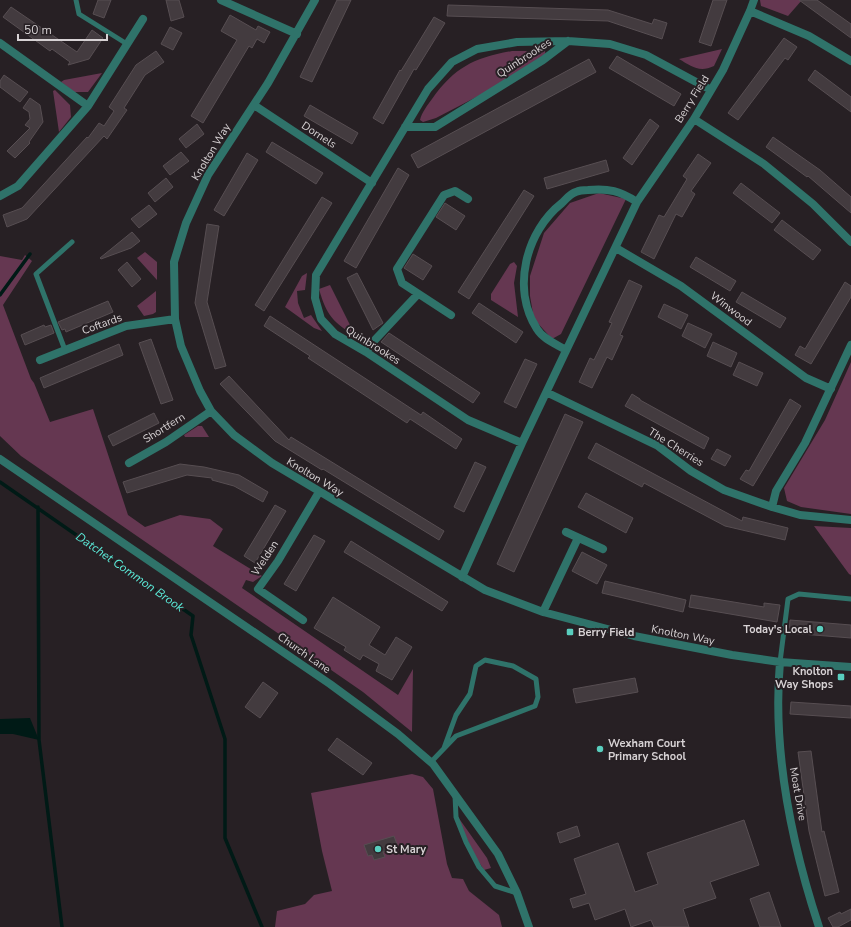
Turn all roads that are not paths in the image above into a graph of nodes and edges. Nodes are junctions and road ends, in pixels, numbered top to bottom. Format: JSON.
{"nodes":[{"id":1,"x":76,"y":0,"type":"edge"},
{"id":2,"x":221,"y":0,"type":"edge"},
{"id":3,"x":315,"y":0,"type":"edge"},
{"id":4,"x":754,"y":0,"type":"edge"},
{"id":5,"x":750,"y":11,"type":"junction"},
{"id":6,"x":143,"y":19,"type":"dead end"},
{"id":7,"x":297,"y":34,"type":"junction"},
{"id":8,"x":568,"y":41,"type":"junction"},
{"id":9,"x":0,"y":43,"type":"edge"},
{"id":10,"x":127,"y":44,"type":"junction"},
{"id":11,"x":851,"y":61,"type":"edge"},
{"id":12,"x":711,"y":90,"type":"junction"},
{"id":13,"x":254,"y":105,"type":"junction"},
{"id":14,"x":88,"y":106,"type":"junction"},
{"id":15,"x":694,"y":119,"type":"junction"},
{"id":16,"x":405,"y":128,"type":"junction"},
{"id":17,"x":372,"y":182,"type":"junction"},
{"id":18,"x":0,"y":196,"type":"edge"},
{"id":19,"x":468,"y":199,"type":"dead end"},
{"id":20,"x":637,"y":202,"type":"junction"},
{"id":21,"x":72,"y":242,"type":"dead end"},
{"id":22,"x":851,"y":242,"type":"edge"},
{"id":23,"x":616,"y":248,"type":"junction"},
{"id":24,"x":418,"y":294,"type":"junction"},
{"id":25,"x":451,"y":315,"type":"dead end"},
{"id":26,"x":175,"y":318,"type":"junction"},
{"id":27,"x":851,"y":345,"type":"edge"},
{"id":28,"x":65,"y":350,"type":"junction"},
{"id":29,"x":566,"y":350,"type":"junction"},
{"id":30,"x":366,"y":352,"type":"junction"},
{"id":31,"x":40,"y":360,"type":"dead end"},
{"id":32,"x":831,"y":389,"type":"junction"},
{"id":33,"x":548,"y":393,"type":"junction"},
{"id":34,"x":211,"y":411,"type":"junction"},
{"id":35,"x":522,"y":443,"type":"junction"},
{"id":36,"x":0,"y":459,"type":"edge"},
{"id":37,"x":129,"y":463,"type":"dead end"},
{"id":38,"x":319,"y":492,"type":"junction"},
{"id":39,"x":772,"y":507,"type":"junction"},
{"id":40,"x":851,"y":520,"type":"edge"},
{"id":41,"x":566,"y":532,"type":"dead end"},
{"id":42,"x":578,"y":538,"type":"junction"},
{"id":43,"x":603,"y":549,"type":"dead end"},
{"id":44,"x":462,"y":577,"type":"junction"},
{"id":45,"x":851,"y":599,"type":"edge"},
{"id":46,"x":543,"y":612,"type":"junction"},
{"id":47,"x":303,"y":620,"type":"dead end"},
{"id":48,"x":780,"y":662,"type":"junction"},
{"id":49,"x":851,"y":667,"type":"edge"},
{"id":50,"x":444,"y":748,"type":"junction"},
{"id":51,"x":431,"y":762,"type":"junction"},
{"id":52,"x":455,"y":794,"type":"junction"},
{"id":53,"x":517,"y":893,"type":"junction"},
{"id":54,"x":529,"y":927,"type":"edge"},
{"id":55,"x":819,"y":927,"type":"edge"}],
"edges":[{"from":1,"to":10,"type":"lane"},
{"from":2,"to":7,"type":"street"},
{"from":3,"to":7,"type":"street","name":"Knolton Way"},
{"from":4,"to":5,"type":"street","name":"Berry Field"},
{"from":5,"to":11,"type":"street"},
{"from":5,"to":12,"type":"street","name":"Berry Field"},
{"from":6,"to":10,"type":"street"},
{"from":7,"to":13,"type":"street","name":"Knolton Way"},
{"from":8,"to":12,"type":"street","name":"Quinbrookes"},
{"from":8,"to":16,"type":"street","name":"Quinbrookes"},
{"from":8,"to":16,"type":"street","name":"Quinbrookes"},
{"from":9,"to":14,"type":"street"},
{"from":10,"to":14,"type":"street"},
{"from":12,"to":15,"type":"street","name":"Berry Field"},
{"from":13,"to":17,"type":"street","name":"Dornels"},
{"from":13,"to":26,"type":"street","name":"Knolton Way"},
{"from":14,"to":18,"type":"street"},
{"from":15,"to":20,"type":"street","name":"Berry Field"},
{"from":15,"to":22,"type":"street"},
{"from":16,"to":17,"type":"street","name":"Quinbrookes"},
{"from":17,"to":30,"type":"street","name":"Quinbrookes"},
{"from":19,"to":24,"type":"street"},
{"from":20,"to":23,"type":"street","name":"Berry Field"},
{"from":20,"to":29,"type":"street"},
{"from":21,"to":28,"type":"lane"},
{"from":23,"to":29,"type":"street","name":"Berry Field"},
{"from":23,"to":32,"type":"street","name":"Winwood"},
{"from":24,"to":25,"type":"street"},
{"from":24,"to":30,"type":"street"},
{"from":26,"to":28,"type":"street","name":"Coftards"},
{"from":26,"to":34,"type":"street","name":"Knolton Way"},
{"from":27,"to":32,"type":"street"},
{"from":28,"to":31,"type":"street","name":"Coftards"},
{"from":29,"to":33,"type":"street","name":"Berry Field"},
{"from":30,"to":35,"type":"street","name":"Quinbrookes"},
{"from":32,"to":39,"type":"street"},
{"from":33,"to":35,"type":"street","name":"Berry Field"},
{"from":33,"to":39,"type":"street","name":"The Cherries"},
{"from":34,"to":37,"type":"street","name":"Shortfern"},
{"from":34,"to":38,"type":"street","name":"Knolton Way"},
{"from":35,"to":44,"type":"street","name":"Berry Field"},
{"from":36,"to":51,"type":"street","name":"Church Lane"},
{"from":38,"to":44,"type":"street","name":"Knolton Way"},
{"from":38,"to":47,"type":"street","name":"Welden"},
{"from":39,"to":40,"type":"street","name":"The Cherries"},
{"from":41,"to":42,"type":"street"},
{"from":42,"to":43,"type":"street"},
{"from":42,"to":46,"type":"street"},
{"from":44,"to":46,"type":"street","name":"Knolton Way"},
{"from":45,"to":48,"type":"lane"},
{"from":46,"to":48,"type":"street","name":"Knolton Way"},
{"from":48,"to":49,"type":"street","name":"Knolton Way"},
{"from":48,"to":55,"type":"street","name":"Moat Drive"},
{"from":50,"to":50,"type":"lane"},
{"from":50,"to":51,"type":"lane"},
{"from":51,"to":52,"type":"street","name":"Church Lane"},
{"from":52,"to":53,"type":"street","name":"Church Lane"},
{"from":52,"to":53,"type":"lane"},
{"from":53,"to":54,"type":"street","name":"Church Lane"}]}
